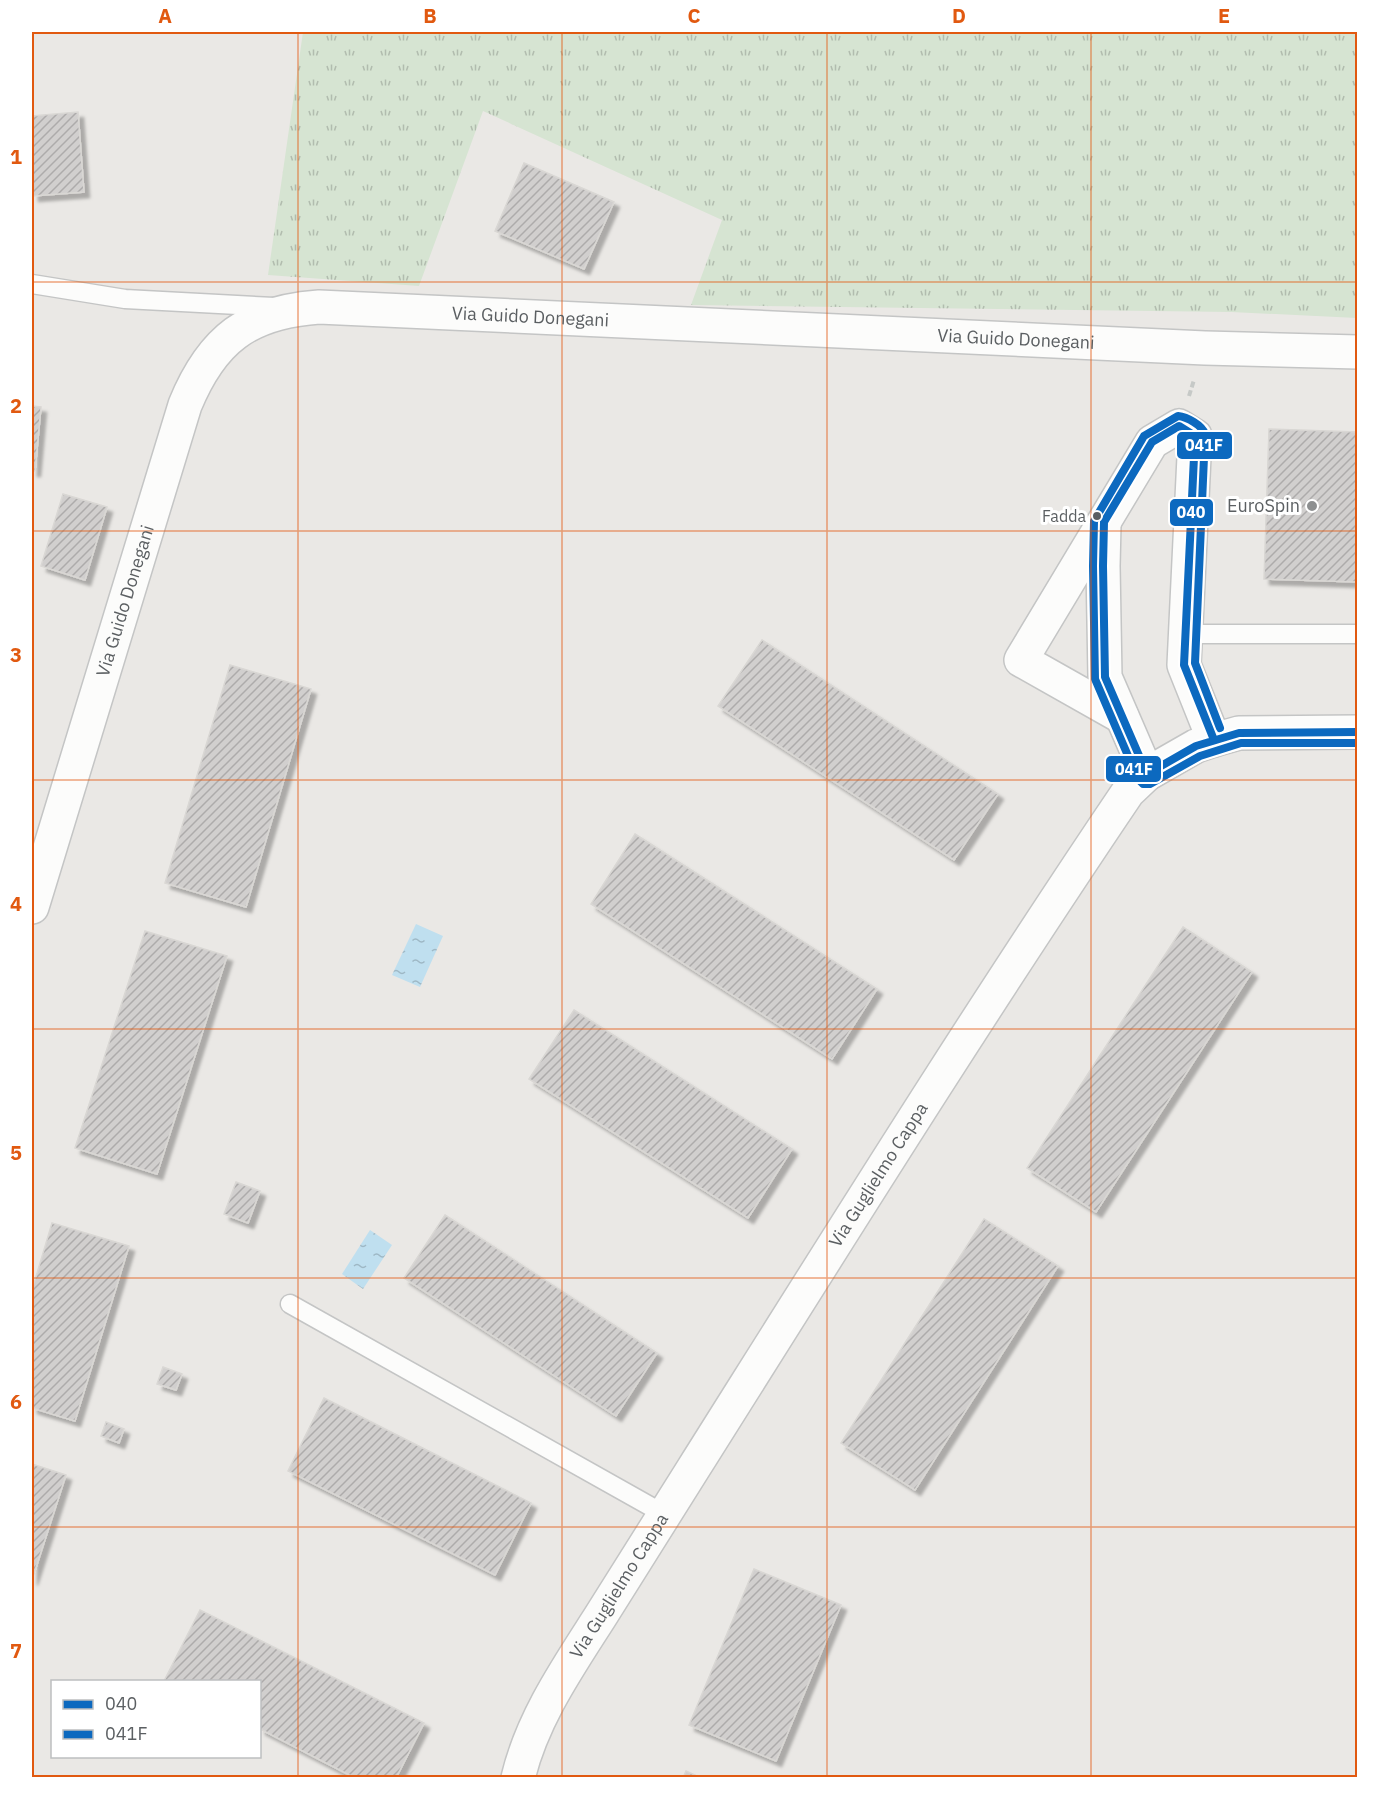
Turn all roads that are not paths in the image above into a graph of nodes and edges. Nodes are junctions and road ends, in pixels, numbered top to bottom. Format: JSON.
{"nodes":[{"id":1,"x":32,"y":284,"type":"edge"},
{"id":2,"x":300,"y":309,"type":"junction"},
{"id":3,"x":1358,"y":352,"type":"edge"},
{"id":4,"x":1104,"y":522,"type":"junction"},
{"id":5,"x":1185,"y":634,"type":"junction"},
{"id":6,"x":1358,"y":634,"type":"edge"},
{"id":7,"x":1122,"y":717,"type":"junction"},
{"id":8,"x":1358,"y":732,"type":"edge"},
{"id":9,"x":1214,"y":740,"type":"junction"},
{"id":10,"x":1147,"y":774,"type":"junction"},
{"id":11,"x":45,"y":822,"type":"edge"},
{"id":12,"x":32,"y":907,"type":"edge"},
{"id":13,"x":290,"y":1304,"type":"dead end"},
{"id":14,"x":664,"y":1514,"type":"junction"},
{"id":15,"x":518,"y":1778,"type":"edge"}],
"edges":[{"from":1,"to":2,"type":"lane"},
{"from":2,"to":3,"type":"street","name":"Via Guido Donegani"},
{"from":2,"to":11,"type":"street","name":"Via Guido Donegani"},
{"from":4,"to":5,"type":"street"},
{"from":4,"to":7,"type":"street"},
{"from":4,"to":7,"type":"street"},
{"from":5,"to":6,"type":"lane"},
{"from":5,"to":9,"type":"street"},
{"from":7,"to":10,"type":"street"},
{"from":8,"to":9,"type":"street","name":"Via Guglielmo Cappa"},
{"from":9,"to":10,"type":"street","name":"Via Guglielmo Cappa"},
{"from":10,"to":14,"type":"street","name":"Via Guglielmo Cappa"},
{"from":11,"to":12,"type":"street","name":"Via Guido Donegani"},
{"from":13,"to":14,"type":"lane"},
{"from":14,"to":15,"type":"street","name":"Via Guglielmo Cappa"}]}
